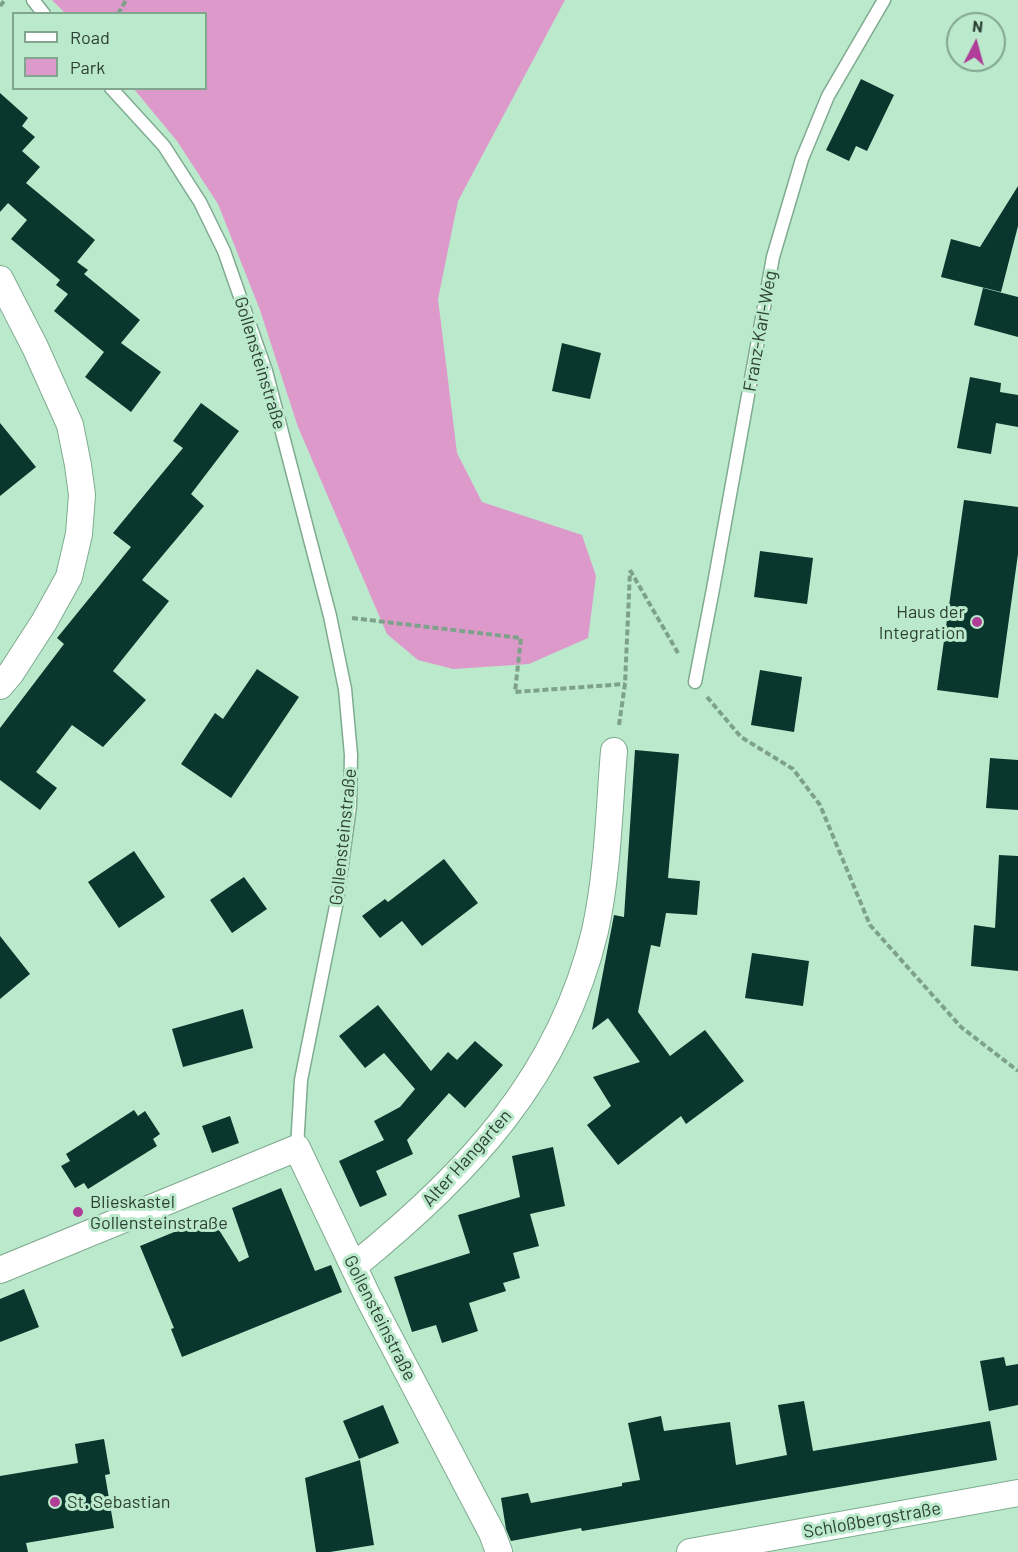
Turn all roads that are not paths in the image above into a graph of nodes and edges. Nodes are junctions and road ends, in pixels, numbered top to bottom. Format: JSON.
{"nodes":[{"id":1,"x":33,"y":0,"type":"edge"},
{"id":2,"x":884,"y":0,"type":"edge"},
{"id":3,"x":42,"y":12,"type":"edge"},
{"id":4,"x":113,"y":90,"type":"edge"},
{"id":5,"x":0,"y":279,"type":"edge"},
{"id":6,"x":695,"y":682,"type":"road end"},
{"id":7,"x":0,"y":686,"type":"edge"},
{"id":8,"x":614,"y":751,"type":"road end"},
{"id":9,"x":297,"y":1148,"type":"junction"},
{"id":10,"x":354,"y":1266,"type":"junction"},
{"id":11,"x":0,"y":1270,"type":"edge"},
{"id":12,"x":1018,"y":1493,"type":"edge"},
{"id":13,"x":499,"y":1552,"type":"edge"},
{"id":14,"x":690,"y":1552,"type":"edge"}],
"edges":[{"from":1,"to":3,"type":"lane"},
{"from":2,"to":6,"type":"lane","name":"Franz-Karl-Weg"},
{"from":4,"to":9,"type":"lane","name":"Gollensteinstraße"},
{"from":5,"to":7,"type":"street"},
{"from":8,"to":10,"type":"street","name":"Alter Hangarten"},
{"from":9,"to":10,"type":"street","name":"Gollensteinstraße"},
{"from":9,"to":11,"type":"street"},
{"from":10,"to":13,"type":"street","name":"Gollensteinstraße"},
{"from":12,"to":14,"type":"street","name":"Schloßbergstraße"}]}
